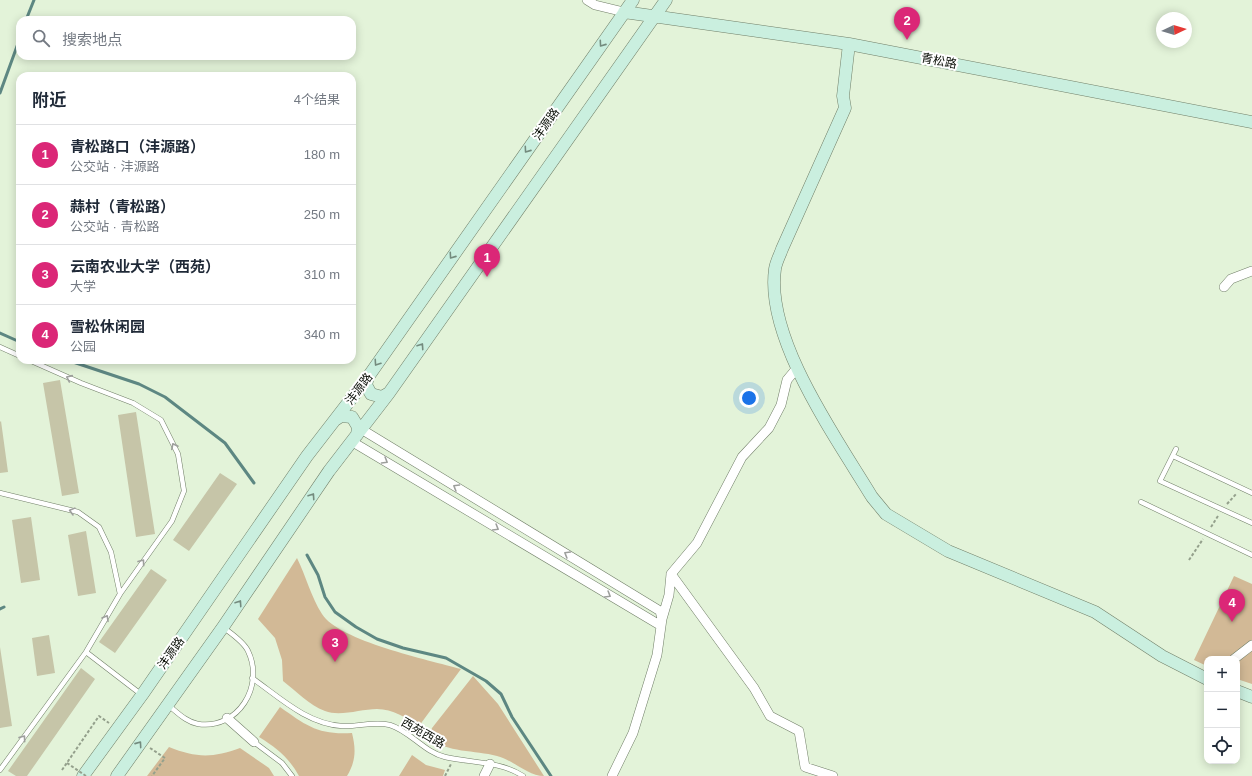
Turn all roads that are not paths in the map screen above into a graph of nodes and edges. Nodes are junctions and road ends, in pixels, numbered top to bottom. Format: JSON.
{"nodes":[{"id":1,"x":587,"y":0,"type":"edge"},
{"id":2,"x":633,"y":0,"type":"edge"},
{"id":3,"x":666,"y":0,"type":"edge"},
{"id":4,"x":624,"y":12,"type":"junction"},
{"id":5,"x":654,"y":17,"type":"junction"},
{"id":6,"x":849,"y":44,"type":"junction"},
{"id":7,"x":1252,"y":122,"type":"edge"},
{"id":8,"x":1252,"y":271,"type":"edge"},
{"id":9,"x":1224,"y":287,"type":"dead end"},
{"id":10,"x":0,"y":347,"type":"edge"},
{"id":11,"x":16,"y":354,"type":"edge"},
{"id":12,"x":38,"y":364,"type":"edge"},
{"id":13,"x":797,"y":368,"type":"junction"},
{"id":14,"x":368,"y":378,"type":"junction"},
{"id":15,"x":389,"y":393,"type":"junction"},
{"id":16,"x":335,"y":420,"type":"junction"},
{"id":17,"x":356,"y":435,"type":"junction"},
{"id":18,"x":1176,"y":448,"type":"dead end"},
{"id":19,"x":1172,"y":456,"type":"junction"},
{"id":20,"x":0,"y":493,"type":"edge"},
{"id":21,"x":1252,"y":493,"type":"edge"},
{"id":22,"x":1141,"y":502,"type":"dead end"},
{"id":23,"x":1252,"y":523,"type":"edge"},
{"id":24,"x":1252,"y":555,"type":"edge"},
{"id":25,"x":671,"y":574,"type":"junction"},
{"id":26,"x":120,"y":594,"type":"junction"},
{"id":27,"x":662,"y":619,"type":"junction"},
{"id":28,"x":223,"y":627,"type":"junction"},
{"id":29,"x":1252,"y":645,"type":"edge"},
{"id":30,"x":86,"y":652,"type":"junction"},
{"id":31,"x":1238,"y":656,"type":"edge"},
{"id":32,"x":1204,"y":677,"type":"edge"},
{"id":33,"x":252,"y":678,"type":"junction"},
{"id":34,"x":1240,"y":692,"type":"edge"},
{"id":35,"x":142,"y":695,"type":"junction"},
{"id":36,"x":1252,"y":697,"type":"edge"},
{"id":37,"x":167,"y":704,"type":"junction"},
{"id":38,"x":227,"y":718,"type":"junction"},
{"id":39,"x":254,"y":742,"type":"joint"},
{"id":40,"x":490,"y":764,"type":"junction"},
{"id":41,"x":0,"y":770,"type":"edge"},
{"id":42,"x":83,"y":776,"type":"edge"},
{"id":43,"x":117,"y":776,"type":"edge"},
{"id":44,"x":292,"y":776,"type":"edge"},
{"id":45,"x":484,"y":776,"type":"edge"},
{"id":46,"x":523,"y":776,"type":"edge"},
{"id":47,"x":612,"y":776,"type":"edge"},
{"id":48,"x":833,"y":776,"type":"edge"}],
"edges":[{"from":1,"to":4,"type":"street"},
{"from":2,"to":4,"type":"main road","name":"沣源路"},
{"from":3,"to":5,"type":"main road"},
{"from":4,"to":5,"type":"main road","name":"青松路"},
{"from":4,"to":14,"type":"main road","name":"沣源路","one_way":true},
{"from":5,"to":6,"type":"main road","name":"青松路"},
{"from":15,"to":5,"type":"main road","one_way":true},
{"from":6,"to":7,"type":"main road","name":"青松路"},
{"from":6,"to":13,"type":"main road"},
{"from":8,"to":9,"type":"street"},
{"from":10,"to":11,"type":"lane"},
{"from":26,"to":12,"type":"lane","one_way":true},
{"from":13,"to":25,"type":"street"},
{"from":13,"to":32,"type":"main road"},
{"from":14,"to":15,"type":"main road"},
{"from":14,"to":16,"type":"main road","name":"沣源路"},
{"from":15,"to":17,"type":"main road"},
{"from":16,"to":17,"type":"main road"},
{"from":16,"to":35,"type":"main road","name":"沣源路"},
{"from":27,"to":17,"type":"street","one_way":true},
{"from":17,"to":27,"type":"street","one_way":true},
{"from":28,"to":17,"type":"main road","one_way":true},
{"from":18,"to":19,"type":"lane"},
{"from":19,"to":21,"type":"lane"},
{"from":19,"to":23,"type":"lane"},
{"from":26,"to":20,"type":"lane","one_way":true},
{"from":22,"to":24,"type":"lane"},
{"from":25,"to":27,"type":"street"},
{"from":25,"to":48,"type":"street"},
{"from":30,"to":26,"type":"lane","one_way":true},
{"from":27,"to":47,"type":"street"},
{"from":28,"to":33,"type":"lane"},
{"from":28,"to":37,"type":"main road"},
{"from":29,"to":31,"type":"street"},
{"from":30,"to":35,"type":"lane"},
{"from":41,"to":30,"type":"lane","one_way":true},
{"from":33,"to":38,"type":"lane"},
{"from":33,"to":40,"type":"lane","name":"西苑西路"},
{"from":34,"to":36,"type":"main road"},
{"from":35,"to":42,"type":"main road","name":"沣源路"},
{"from":37,"to":38,"type":"lane"},
{"from":43,"to":37,"type":"main road","one_way":true},
{"from":38,"to":39,"type":"street"},
{"from":39,"to":44,"type":"lane"},
{"from":40,"to":45,"type":"street"},
{"from":40,"to":46,"type":"lane","name":"西苑西路"}]}
